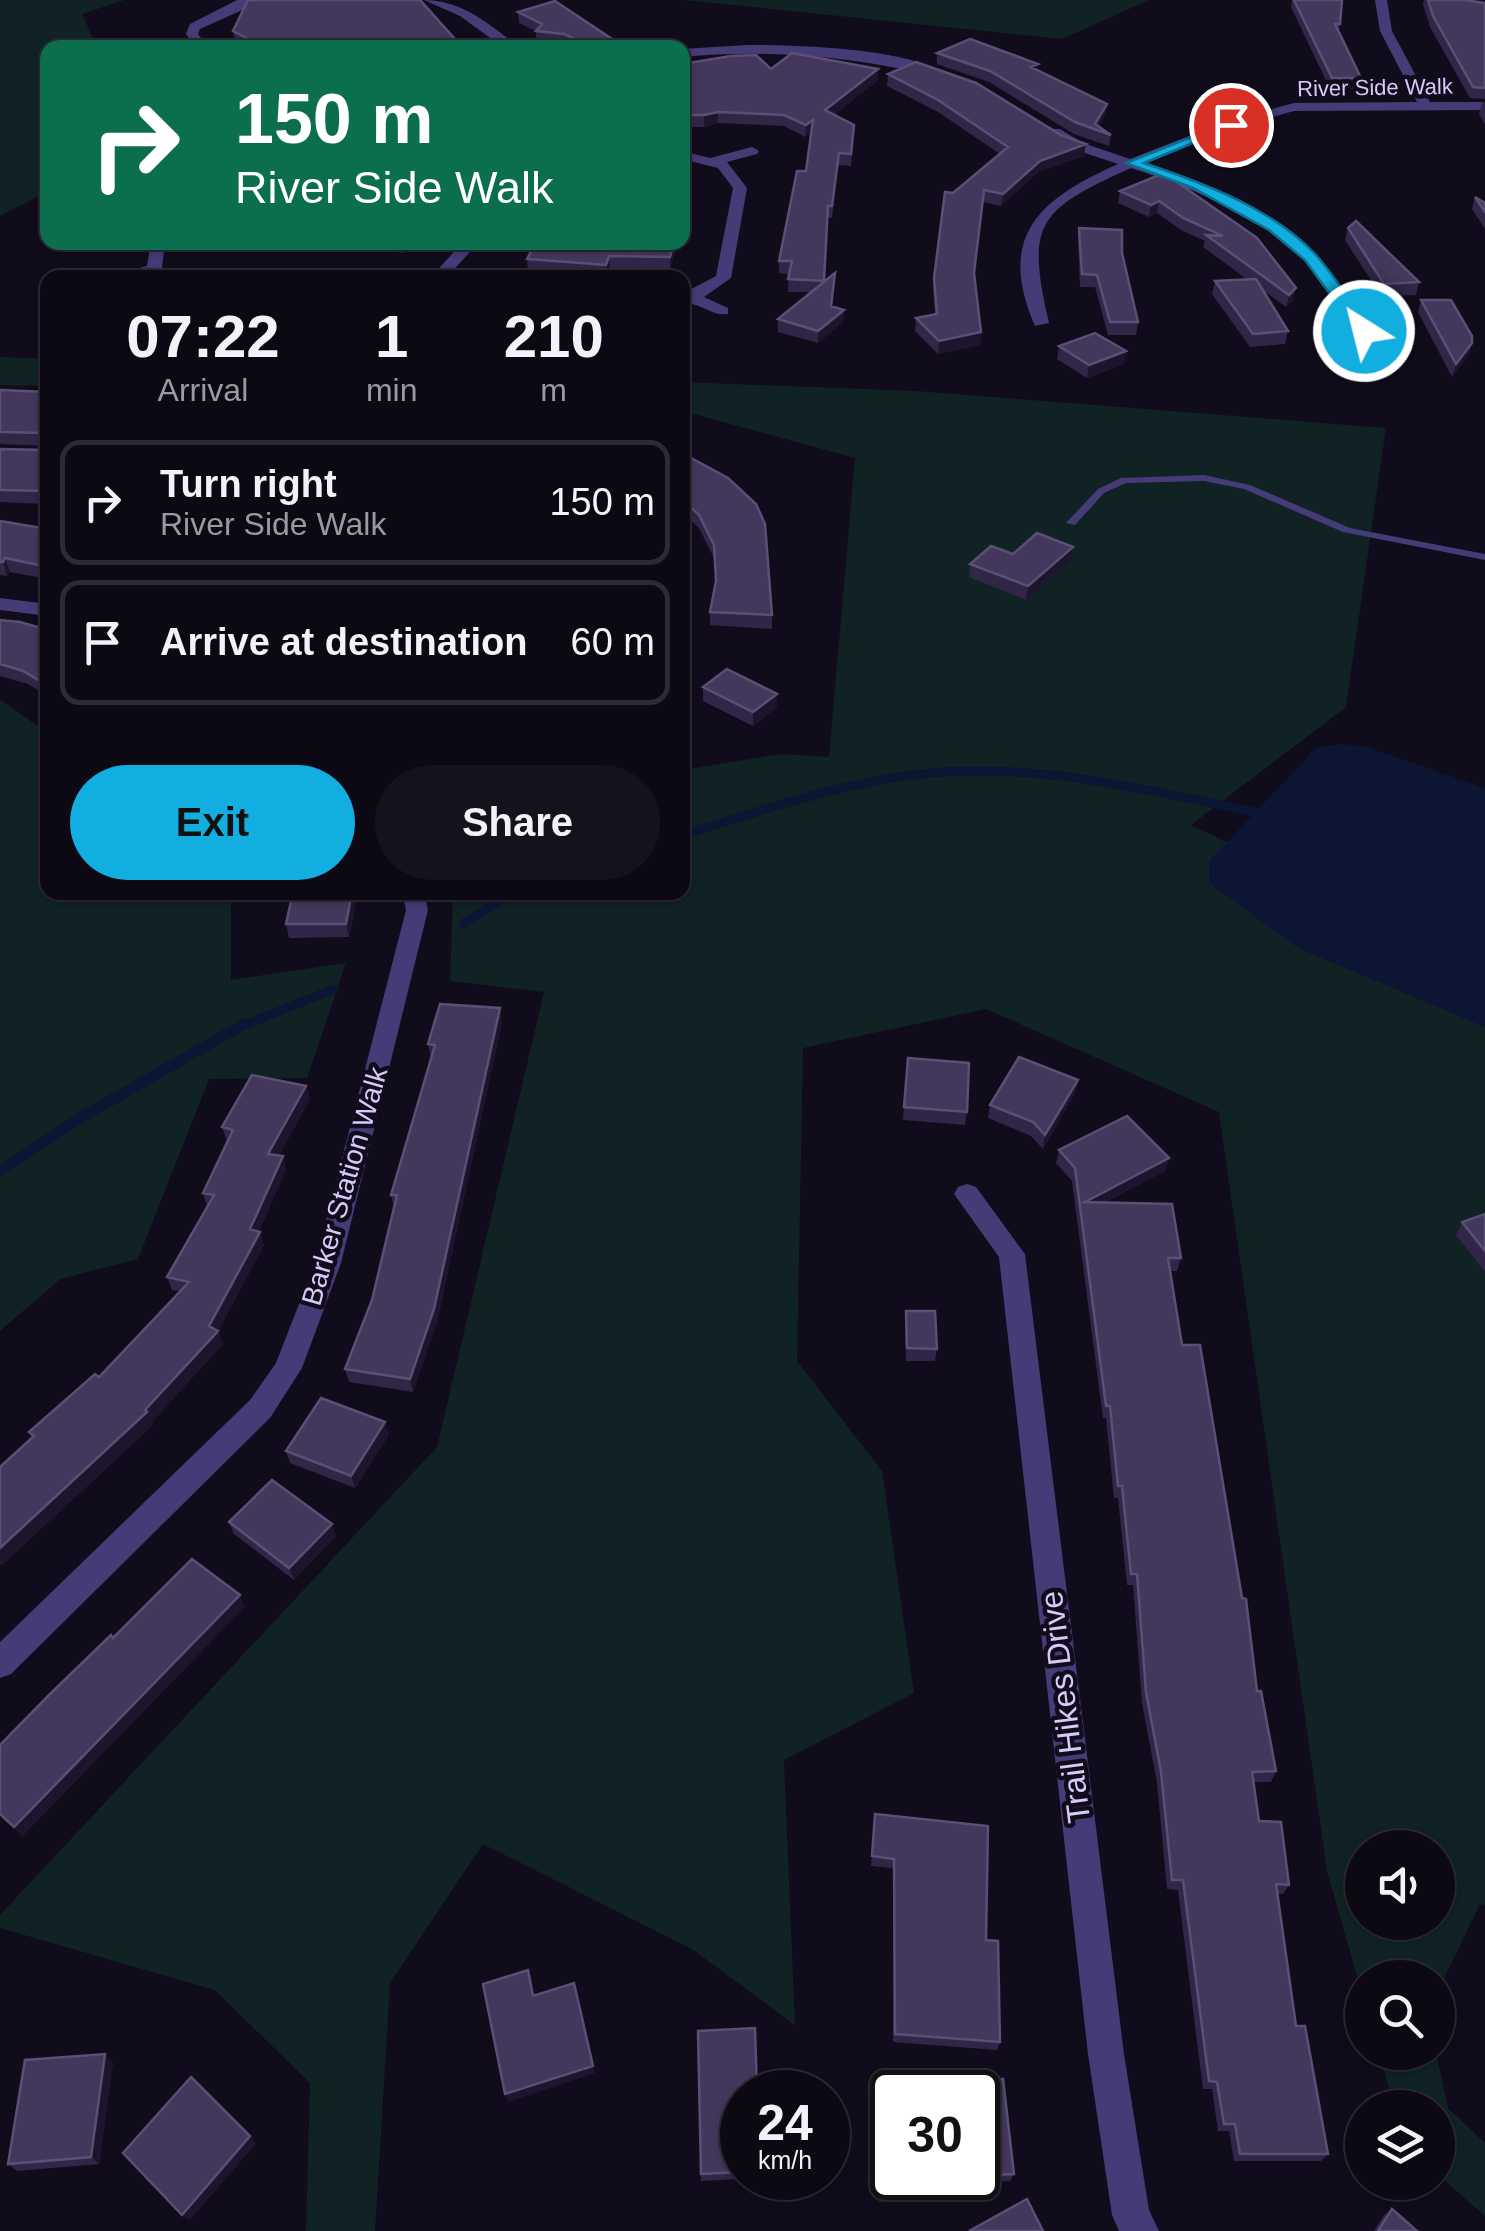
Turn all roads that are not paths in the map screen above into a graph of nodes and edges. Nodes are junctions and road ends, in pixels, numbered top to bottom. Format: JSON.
{"nodes":[{"id":1,"x":258,"y":0,"type":"edge"},
{"id":2,"x":430,"y":0,"type":"edge"},
{"id":3,"x":1381,"y":0,"type":"edge"},
{"id":4,"x":197,"y":40,"type":"edge"},
{"id":5,"x":498,"y":40,"type":"edge"},
{"id":6,"x":690,"y":52,"type":"edge"},
{"id":7,"x":960,"y":80,"type":"edge"},
{"id":8,"x":1425,"y":106,"type":"junction"},
{"id":9,"x":1485,"y":106,"type":"edge"},
{"id":10,"x":1046,"y":126,"type":"edge"},
{"id":11,"x":752,"y":151,"type":"dead end"},
{"id":12,"x":690,"y":156,"type":"edge"},
{"id":13,"x":714,"y":161,"type":"junction"},
{"id":14,"x":1133,"y":163,"type":"junction"},
{"id":15,"x":464,"y":250,"type":"edge"},
{"id":16,"x":445,"y":270,"type":"edge"},
{"id":17,"x":690,"y":297,"type":"edge"},
{"id":18,"x":690,"y":299,"type":"edge"},
{"id":19,"x":722,"y":310,"type":"dead end"},
{"id":20,"x":1041,"y":323,"type":"dead end"},
{"id":21,"x":1364,"y":331,"type":"dead end"},
{"id":22,"x":1071,"y":524,"type":"dead end"},
{"id":23,"x":1485,"y":557,"type":"edge"},
{"id":24,"x":0,"y":604,"type":"edge"},
{"id":25,"x":40,"y":609,"type":"edge"},
{"id":26,"x":415,"y":900,"type":"edge"},
{"id":27,"x":967,"y":1194,"type":"dead end"},
{"id":28,"x":0,"y":1664,"type":"edge"},
{"id":29,"x":1140,"y":2231,"type":"edge"}],
"edges":[{"from":1,"to":4,"type":"street"},
{"from":2,"to":5,"type":"street"},
{"from":3,"to":8,"type":"street"},
{"from":6,"to":7,"type":"street"},
{"from":8,"to":9,"type":"street","name":"River Side Walk"},
{"from":8,"to":14,"type":"street","name":"River Side Walk"},
{"from":10,"to":14,"type":"street"},
{"from":11,"to":13,"type":"street"},
{"from":12,"to":13,"type":"street"},
{"from":13,"to":17,"type":"street"},
{"from":14,"to":20,"type":"street","name":"River Side Walk"},
{"from":14,"to":21,"type":"street"},
{"from":15,"to":16,"type":"street"},
{"from":18,"to":19,"type":"street"},
{"from":22,"to":23,"type":"lane"},
{"from":24,"to":25,"type":"street"},
{"from":26,"to":28,"type":"street","name":"Barker Station Walk"},
{"from":27,"to":29,"type":"street","name":"Trail Hikes Drive"}]}
